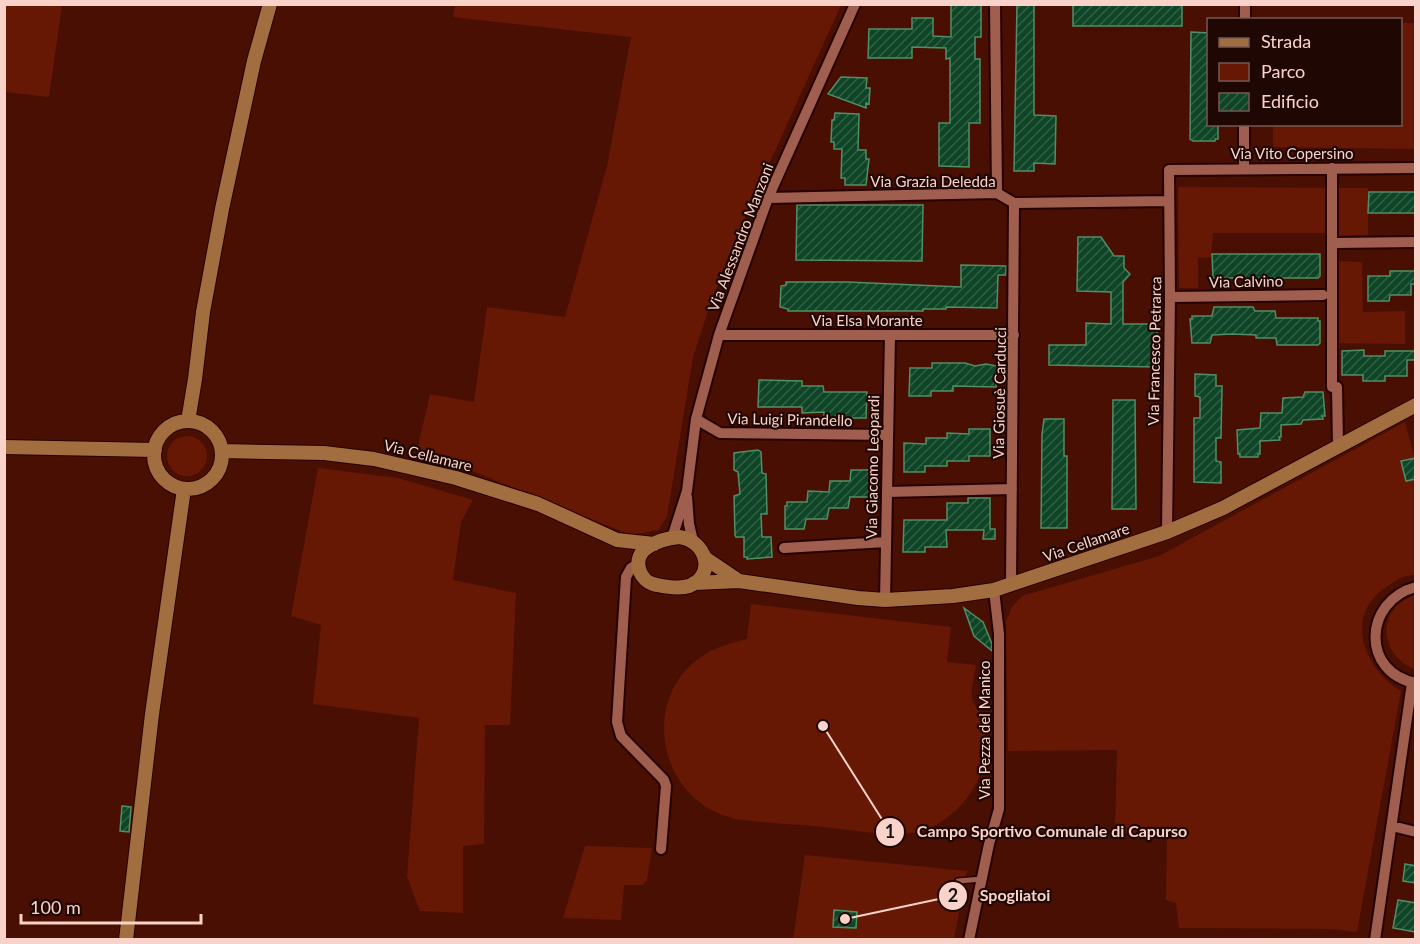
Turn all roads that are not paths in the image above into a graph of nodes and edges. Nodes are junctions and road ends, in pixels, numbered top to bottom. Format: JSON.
{"nodes":[{"id":1,"x":270,"y":4,"type":"edge"},
{"id":2,"x":855,"y":4,"type":"edge"},
{"id":3,"x":995,"y":4,"type":"edge"},
{"id":4,"x":1244,"y":126,"type":"edge"},
{"id":5,"x":1244,"y":168,"type":"junction"},
{"id":6,"x":1332,"y":168,"type":"junction"},
{"id":7,"x":1416,"y":168,"type":"edge"},
{"id":8,"x":1168,"y":170,"type":"joint"},
{"id":9,"x":997,"y":193,"type":"junction"},
{"id":10,"x":768,"y":198,"type":"junction"},
{"id":11,"x":1169,"y":201,"type":"junction"},
{"id":12,"x":1014,"y":203,"type":"junction"},
{"id":13,"x":1416,"y":242,"type":"edge"},
{"id":14,"x":1337,"y":243,"type":"dead end"},
{"id":15,"x":1323,"y":295,"type":"dead end"},
{"id":16,"x":1170,"y":297,"type":"junction"},
{"id":17,"x":719,"y":335,"type":"junction"},
{"id":18,"x":890,"y":335,"type":"junction"},
{"id":19,"x":1014,"y":335,"type":"junction"},
{"id":20,"x":1416,"y":405,"type":"edge"},
{"id":21,"x":696,"y":418,"type":"junction"},
{"id":22,"x":188,"y":422,"type":"junction"},
{"id":23,"x":888,"y":435,"type":"junction"},
{"id":24,"x":4,"y":447,"type":"edge"},
{"id":25,"x":1338,"y":447,"type":"junction"},
{"id":26,"x":155,"y":450,"type":"junction"},
{"id":27,"x":222,"y":451,"type":"junction"},
{"id":28,"x":184,"y":489,"type":"junction"},
{"id":29,"x":1012,"y":489,"type":"junction"},
{"id":30,"x":687,"y":491,"type":"junction"},
{"id":31,"x":887,"y":492,"type":"junction"},
{"id":32,"x":1167,"y":532,"type":"junction"},
{"id":33,"x":672,"y":538,"type":"junction"},
{"id":34,"x":617,"y":540,"type":"junction"},
{"id":35,"x":693,"y":540,"type":"junction"},
{"id":36,"x":886,"y":542,"type":"junction"},
{"id":37,"x":654,"y":544,"type":"junction"},
{"id":38,"x":784,"y":548,"type":"dead end"},
{"id":39,"x":705,"y":558,"type":"junction"},
{"id":40,"x":638,"y":564,"type":"junction"},
{"id":41,"x":643,"y":578,"type":"junction"},
{"id":42,"x":739,"y":581,"type":"junction"},
{"id":43,"x":694,"y":584,"type":"junction"},
{"id":44,"x":1011,"y":584,"type":"junction"},
{"id":45,"x":1416,"y":587,"type":"edge"},
{"id":46,"x":994,"y":590,"type":"junction"},
{"id":47,"x":624,"y":593,"type":"junction"},
{"id":48,"x":885,"y":600,"type":"junction"},
{"id":49,"x":1414,"y":683,"type":"edge"},
{"id":50,"x":1392,"y":826,"type":"junction"},
{"id":51,"x":1416,"y":832,"type":"edge"},
{"id":52,"x":661,"y":849,"type":"dead end"},
{"id":53,"x":982,"y":879,"type":"junction"},
{"id":54,"x":958,"y":881,"type":"dead end"},
{"id":55,"x":126,"y":939,"type":"edge"},
{"id":56,"x":969,"y":939,"type":"edge"},
{"id":57,"x":1375,"y":939,"type":"edge"}],
"edges":[{"from":1,"to":22,"type":"street"},
{"from":2,"to":10,"type":"street","name":"Via Alessandro Manzoni"},
{"from":3,"to":9,"type":"street"},
{"from":4,"to":5,"type":"street"},
{"from":5,"to":6,"type":"street","name":"Via Vito Copersino"},
{"from":5,"to":8,"type":"street","name":"Via Vito Copersino"},
{"from":6,"to":7,"type":"street","name":"Via Vito Copersino"},
{"from":6,"to":25,"type":"street"},
{"from":8,"to":11,"type":"street","name":"Via Francesco Petrarca"},
{"from":9,"to":10,"type":"street","name":"Via Grazia Deledda"},
{"from":9,"to":12,"type":"street","name":"Via Grazia Deledda"},
{"from":10,"to":17,"type":"street","name":"Via Alessandro Manzoni"},
{"from":11,"to":12,"type":"street"},
{"from":11,"to":16,"type":"street","name":"Via Francesco Petrarca"},
{"from":12,"to":19,"type":"street","name":"Via Giosuè Carducci"},
{"from":13,"to":14,"type":"street"},
{"from":15,"to":16,"type":"street","name":"Via Calvino"},
{"from":16,"to":32,"type":"street","name":"Via Francesco Petrarca"},
{"from":17,"to":18,"type":"street","name":"Via Elsa Morante"},
{"from":17,"to":21,"type":"street","name":"Via Alessandro Manzoni"},
{"from":18,"to":19,"type":"street","name":"Via Elsa Morante"},
{"from":18,"to":23,"type":"street","name":"Via Giacomo Leopardi"},
{"from":19,"to":29,"type":"street","name":"Via Giosuè Carducci"},
{"from":20,"to":25,"type":"street","name":"Via Cellamare"},
{"from":21,"to":23,"type":"street","name":"Via Luigi Pirandello"},
{"from":21,"to":30,"type":"street","name":"Via Alessandro Manzoni"},
{"from":22,"to":26,"type":"street"},
{"from":22,"to":27,"type":"street"},
{"from":23,"to":31,"type":"street","name":"Via Giacomo Leopardi"},
{"from":24,"to":26,"type":"street"},
{"from":25,"to":32,"type":"street","name":"Via Cellamare"},
{"from":26,"to":28,"type":"street"},
{"from":27,"to":28,"type":"street"},
{"from":27,"to":34,"type":"street","name":"Via Cellamare"},
{"from":28,"to":55,"type":"street"},
{"from":29,"to":31,"type":"street"},
{"from":29,"to":44,"type":"street","name":"Via Giosuè Carducci"},
{"from":30,"to":33,"type":"street","name":"Via Alessandro Manzoni"},
{"from":30,"to":35,"type":"street","name":"Via Alessandro Manzoni"},
{"from":31,"to":36,"type":"street","name":"Via Giacomo Leopardi"},
{"from":32,"to":44,"type":"street","name":"Via Cellamare"},
{"from":33,"to":35,"type":"street","name":"Via Cellamare"},
{"from":33,"to":37,"type":"street","name":"Via Cellamare"},
{"from":34,"to":37,"type":"street","name":"Via Cellamare"},
{"from":34,"to":40,"type":"street","name":"Via Cellamare"},
{"from":35,"to":39,"type":"street","name":"Via Cellamare"},
{"from":36,"to":38,"type":"street"},
{"from":36,"to":48,"type":"street","name":"Via Giacomo Leopardi"},
{"from":37,"to":40,"type":"street"},
{"from":39,"to":42,"type":"street","name":"Via Cellamare"},
{"from":39,"to":43,"type":"street"},
{"from":40,"to":41,"type":"street","name":"Via Cellamare"},
{"from":40,"to":47,"type":"street"},
{"from":41,"to":43,"type":"street","name":"Via Cellamare"},
{"from":41,"to":47,"type":"street"},
{"from":42,"to":43,"type":"street","name":"Via Cellamare"},
{"from":42,"to":48,"type":"street","name":"Via Cellamare"},
{"from":44,"to":46,"type":"street","name":"Via Cellamare"},
{"from":45,"to":49,"type":"street"},
{"from":46,"to":48,"type":"street","name":"Via Cellamare"},
{"from":46,"to":53,"type":"street","name":"Via Pezza del Manico"},
{"from":47,"to":52,"type":"street"},
{"from":49,"to":50,"type":"street"},
{"from":50,"to":51,"type":"street"},
{"from":50,"to":57,"type":"street"},
{"from":53,"to":54,"type":"lane"},
{"from":53,"to":56,"type":"street","name":"Via Pezza del Manico"}]}
